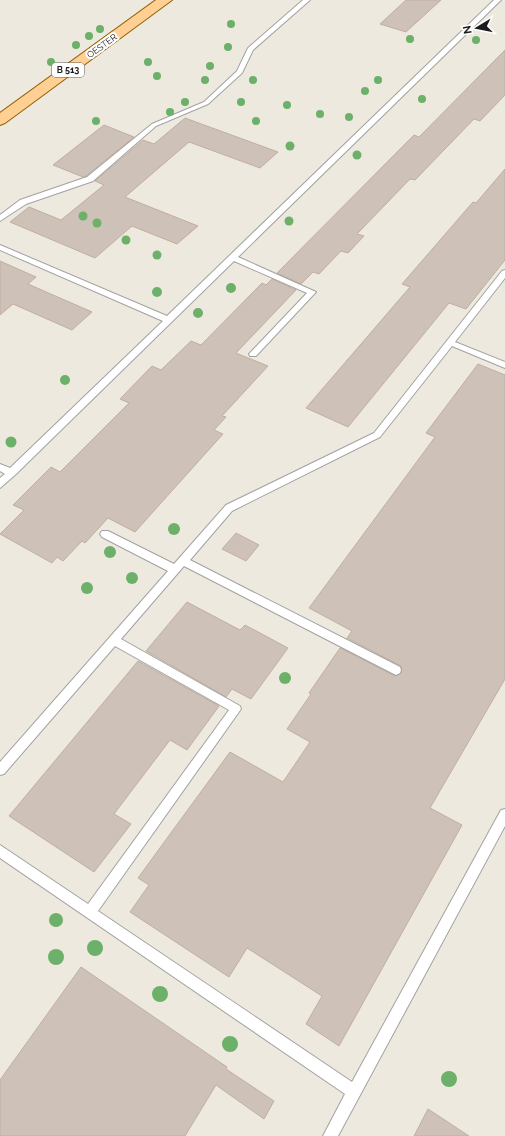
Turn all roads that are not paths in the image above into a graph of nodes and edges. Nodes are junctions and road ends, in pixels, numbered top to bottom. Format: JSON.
{"nodes":[{"id":1,"x":165,"y":0,"type":"edge"},
{"id":2,"x":307,"y":0,"type":"edge"},
{"id":3,"x":498,"y":0,"type":"edge"},
{"id":4,"x":0,"y":120,"type":"edge"},
{"id":5,"x":0,"y":219,"type":"edge"},
{"id":6,"x":0,"y":247,"type":"edge"},
{"id":7,"x":233,"y":258,"type":"junction"},
{"id":8,"x":505,"y":273,"type":"edge"},
{"id":9,"x":168,"y":320,"type":"junction"},
{"id":10,"x":451,"y":343,"type":"junction"},
{"id":11,"x":253,"y":354,"type":"dead end"},
{"id":12,"x":505,"y":365,"type":"edge"},
{"id":13,"x":0,"y":467,"type":"edge"},
{"id":14,"x":12,"y":473,"type":"junction"},
{"id":15,"x":0,"y":484,"type":"edge"},
{"id":16,"x":104,"y":534,"type":"dead end"},
{"id":17,"x":183,"y":560,"type":"junction"},
{"id":18,"x":176,"y":570,"type":"junction"},
{"id":19,"x":114,"y":640,"type":"junction"},
{"id":20,"x":396,"y":670,"type":"dead end"},
{"id":21,"x":0,"y":770,"type":"edge"},
{"id":22,"x":505,"y":814,"type":"edge"},
{"id":23,"x":0,"y":851,"type":"edge"},
{"id":24,"x":90,"y":912,"type":"junction"},
{"id":25,"x":353,"y":1091,"type":"junction"},
{"id":26,"x":330,"y":1136,"type":"edge"}],
"edges":[{"from":1,"to":4,"type":"main road","name":"OESTER","number":"B 513"},
{"from":2,"to":5,"type":"lane"},
{"from":3,"to":7,"type":"lane"},
{"from":6,"to":9,"type":"lane"},
{"from":7,"to":9,"type":"lane"},
{"from":7,"to":11,"type":"lane"},
{"from":8,"to":10,"type":"lane"},
{"from":9,"to":14,"type":"lane"},
{"from":10,"to":12,"type":"lane"},
{"from":10,"to":17,"type":"lane"},
{"from":13,"to":14,"type":"lane"},
{"from":14,"to":15,"type":"lane"},
{"from":16,"to":18,"type":"lane"},
{"from":17,"to":18,"type":"lane"},
{"from":17,"to":20,"type":"lane"},
{"from":18,"to":19,"type":"lane"},
{"from":19,"to":21,"type":"lane"},
{"from":19,"to":24,"type":"lane"},
{"from":22,"to":25,"type":"lane"},
{"from":23,"to":24,"type":"lane"},
{"from":24,"to":25,"type":"lane"},
{"from":25,"to":26,"type":"lane"}]}
